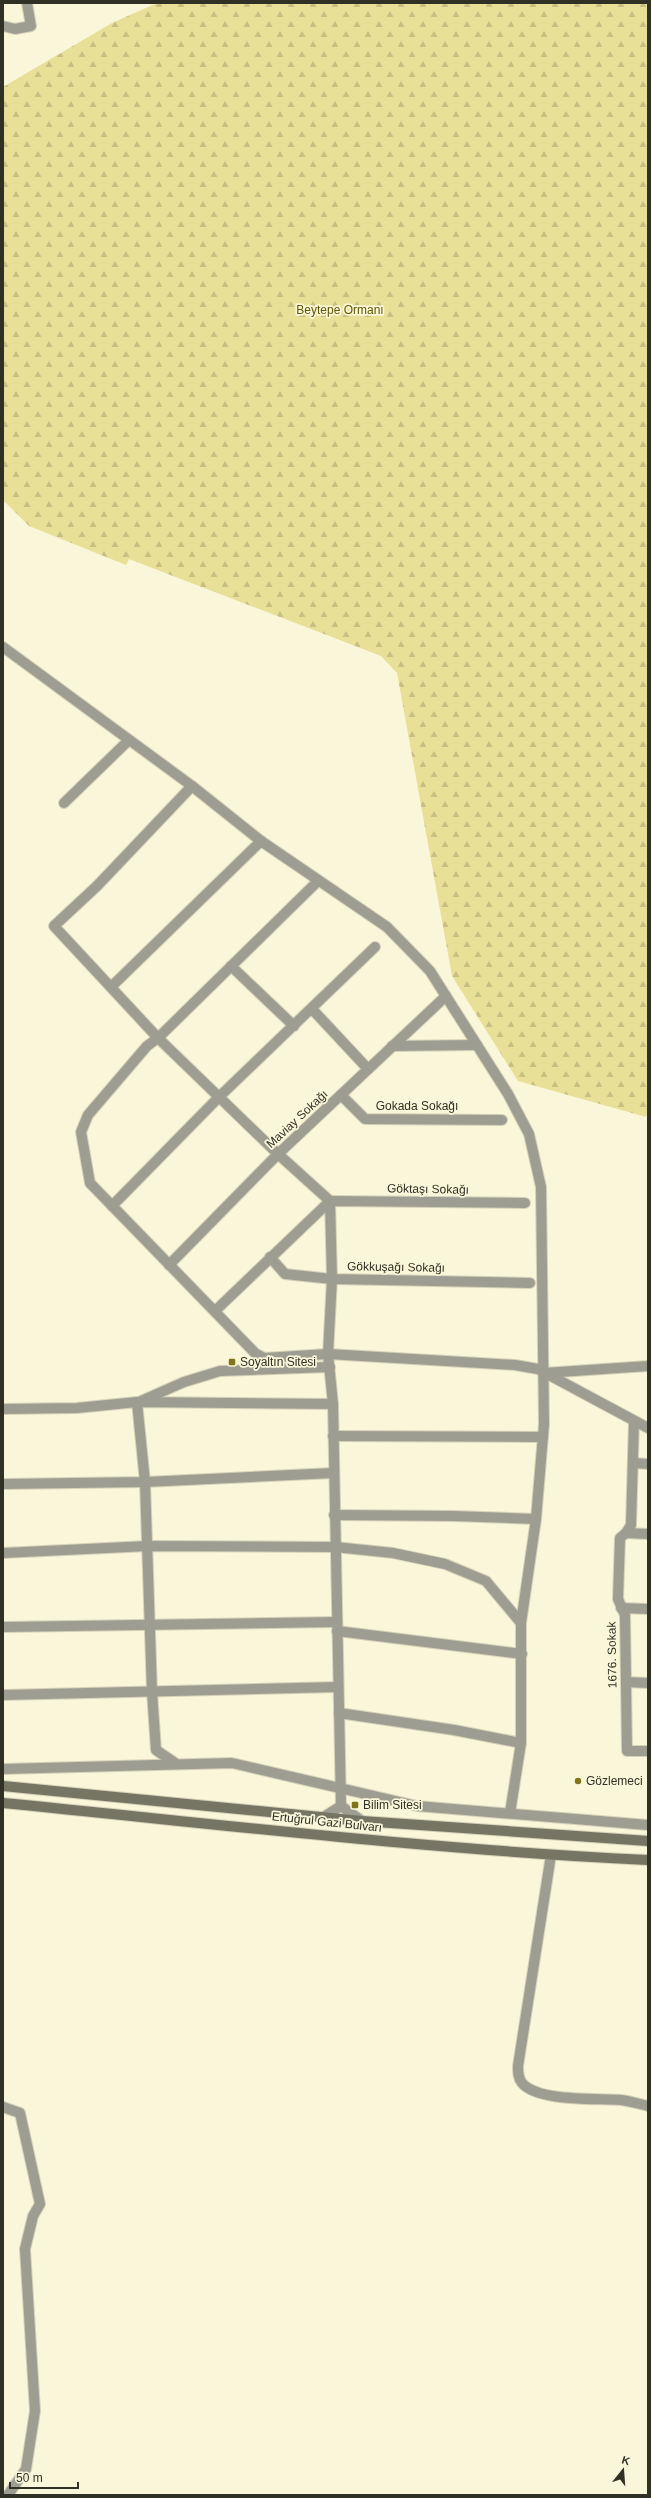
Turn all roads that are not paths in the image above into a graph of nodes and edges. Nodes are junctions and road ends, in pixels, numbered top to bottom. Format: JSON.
{"nodes":[{"id":1,"x":27,"y":3,"type":"edge"},
{"id":2,"x":3,"y":26,"type":"edge"},
{"id":3,"x":3,"y":647,"type":"edge"},
{"id":4,"x":129,"y":740,"type":"junction"},
{"id":5,"x":192,"y":786,"type":"junction"},
{"id":6,"x":64,"y":803,"type":"dead end"},
{"id":7,"x":261,"y":841,"type":"junction"},
{"id":8,"x":318,"y":881,"type":"junction"},
{"id":9,"x":375,"y":947,"type":"dead end"},
{"id":10,"x":231,"y":966,"type":"junction"},
{"id":11,"x":111,"y":987,"type":"junction"},
{"id":12,"x":446,"y":996,"type":"junction"},
{"id":13,"x":312,"y":1009,"type":"junction"},
{"id":14,"x":294,"y":1026,"type":"junction"},
{"id":15,"x":158,"y":1038,"type":"junction"},
{"id":16,"x":477,"y":1045,"type":"junction"},
{"id":17,"x":392,"y":1046,"type":"junction"},
{"id":18,"x":368,"y":1069,"type":"junction"},
{"id":19,"x":341,"y":1095,"type":"junction"},
{"id":20,"x":219,"y":1097,"type":"junction"},
{"id":21,"x":502,"y":1120,"type":"dead end"},
{"id":22,"x":278,"y":1154,"type":"junction"},
{"id":23,"x":330,"y":1201,"type":"junction"},
{"id":24,"x":525,"y":1203,"type":"dead end"},
{"id":25,"x":112,"y":1206,"type":"junction"},
{"id":26,"x":270,"y":1257,"type":"junction"},
{"id":27,"x":169,"y":1265,"type":"junction"},
{"id":28,"x":332,"y":1279,"type":"junction"},
{"id":29,"x":530,"y":1283,"type":"dead end"},
{"id":30,"x":215,"y":1311,"type":"junction"},
{"id":31,"x":328,"y":1354,"type":"junction"},
{"id":32,"x":648,"y":1366,"type":"edge"},
{"id":33,"x":330,"y":1367,"type":"junction"},
{"id":34,"x":544,"y":1373,"type":"junction"},
{"id":35,"x":137,"y":1402,"type":"junction"},
{"id":36,"x":333,"y":1404,"type":"junction"},
{"id":37,"x":3,"y":1409,"type":"edge"},
{"id":38,"x":634,"y":1421,"type":"junction"},
{"id":39,"x":648,"y":1428,"type":"edge"},
{"id":40,"x":333,"y":1436,"type":"junction"},
{"id":41,"x":543,"y":1437,"type":"junction"},
{"id":42,"x":633,"y":1463,"type":"junction"},
{"id":43,"x":648,"y":1464,"type":"edge"},
{"id":44,"x":333,"y":1473,"type":"junction"},
{"id":45,"x":145,"y":1482,"type":"junction"},
{"id":46,"x":3,"y":1484,"type":"edge"},
{"id":47,"x":334,"y":1515,"type":"junction"},
{"id":48,"x":536,"y":1519,"type":"junction"},
{"id":49,"x":626,"y":1533,"type":"junction"},
{"id":50,"x":648,"y":1534,"type":"edge"},
{"id":51,"x":148,"y":1546,"type":"junction"},
{"id":52,"x":335,"y":1547,"type":"junction"},
{"id":53,"x":3,"y":1553,"type":"edge"},
{"id":54,"x":621,"y":1608,"type":"junction"},
{"id":55,"x":648,"y":1609,"type":"edge"},
{"id":56,"x":521,"y":1623,"type":"junction"},
{"id":57,"x":150,"y":1626,"type":"junction"},
{"id":58,"x":337,"y":1626,"type":"junction"},
{"id":59,"x":3,"y":1627,"type":"edge"},
{"id":60,"x":522,"y":1654,"type":"junction"},
{"id":61,"x":626,"y":1682,"type":"junction"},
{"id":62,"x":648,"y":1683,"type":"edge"},
{"id":63,"x":338,"y":1687,"type":"junction"},
{"id":64,"x":152,"y":1692,"type":"junction"},
{"id":65,"x":3,"y":1695,"type":"edge"},
{"id":66,"x":338,"y":1713,"type":"junction"},
{"id":67,"x":521,"y":1743,"type":"junction"},
{"id":68,"x":648,"y":1751,"type":"edge"},
{"id":69,"x":175,"y":1763,"type":"junction"},
{"id":70,"x":3,"y":1768,"type":"edge"},
{"id":71,"x":3,"y":1786,"type":"edge"},
{"id":72,"x":342,"y":1788,"type":"junction"},
{"id":73,"x":3,"y":1804,"type":"edge"},
{"id":74,"x":341,"y":1806,"type":"junction"},
{"id":75,"x":510,"y":1813,"type":"junction"},
{"id":76,"x":322,"y":1818,"type":"junction"},
{"id":77,"x":362,"y":1821,"type":"junction"},
{"id":78,"x":648,"y":1825,"type":"edge"},
{"id":79,"x":648,"y":1841,"type":"edge"},
{"id":80,"x":551,"y":1855,"type":"junction"},
{"id":81,"x":648,"y":1860,"type":"edge"},
{"id":82,"x":648,"y":2106,"type":"edge"},
{"id":83,"x":3,"y":2107,"type":"edge"},
{"id":84,"x":8,"y":2495,"type":"edge"}],
"edges":[{"from":1,"to":2,"type":"street"},
{"from":3,"to":4,"type":"street"},
{"from":4,"to":5,"type":"street"},
{"from":4,"to":6,"type":"street"},
{"from":5,"to":7,"type":"street"},
{"from":5,"to":11,"type":"street"},
{"from":7,"to":8,"type":"street"},
{"from":7,"to":11,"type":"street"},
{"from":8,"to":10,"type":"street"},
{"from":8,"to":12,"type":"street"},
{"from":9,"to":13,"type":"street"},
{"from":10,"to":14,"type":"street"},
{"from":10,"to":15,"type":"street"},
{"from":11,"to":15,"type":"street"},
{"from":12,"to":16,"type":"street"},
{"from":12,"to":17,"type":"street","name":"Maviay Sokağı"},
{"from":13,"to":14,"type":"street"},
{"from":13,"to":18,"type":"street"},
{"from":14,"to":20,"type":"street"},
{"from":15,"to":20,"type":"street"},
{"from":15,"to":25,"type":"street"},
{"from":16,"to":17,"type":"street"},
{"from":16,"to":34,"type":"street"},
{"from":17,"to":18,"type":"street","name":"Maviay Sokağı"},
{"from":18,"to":19,"type":"street","name":"Maviay Sokağı"},
{"from":19,"to":21,"type":"street","name":"Gokada Sokağı"},
{"from":19,"to":22,"type":"street","name":"Maviay Sokağı"},
{"from":20,"to":22,"type":"street"},
{"from":20,"to":25,"type":"street"},
{"from":22,"to":23,"type":"street"},
{"from":22,"to":27,"type":"street","name":"Maviay Sokağı"},
{"from":23,"to":24,"type":"street","name":"Göktaşı Sokağı"},
{"from":23,"to":26,"type":"street"},
{"from":23,"to":28,"type":"street"},
{"from":25,"to":27,"type":"street"},
{"from":26,"to":28,"type":"street","name":"Gökkuşağı Sokağı"},
{"from":26,"to":30,"type":"street"},
{"from":27,"to":30,"type":"street"},
{"from":28,"to":29,"type":"street","name":"Gökkuşağı Sokağı"},
{"from":28,"to":31,"type":"street"},
{"from":30,"to":31,"type":"street"},
{"from":31,"to":33,"type":"street"},
{"from":31,"to":34,"type":"street"},
{"from":32,"to":34,"type":"street"},
{"from":33,"to":35,"type":"street"},
{"from":33,"to":36,"type":"street"},
{"from":34,"to":38,"type":"street"},
{"from":34,"to":41,"type":"street"},
{"from":35,"to":36,"type":"street"},
{"from":35,"to":37,"type":"street"},
{"from":35,"to":45,"type":"street"},
{"from":36,"to":40,"type":"street"},
{"from":38,"to":39,"type":"street"},
{"from":38,"to":42,"type":"street","name":"1676. Sokak"},
{"from":40,"to":41,"type":"street"},
{"from":40,"to":44,"type":"street"},
{"from":41,"to":48,"type":"street"},
{"from":42,"to":43,"type":"street"},
{"from":42,"to":49,"type":"street","name":"1676. Sokak"},
{"from":44,"to":45,"type":"street"},
{"from":44,"to":47,"type":"street"},
{"from":45,"to":46,"type":"street"},
{"from":45,"to":51,"type":"street"},
{"from":47,"to":48,"type":"street"},
{"from":47,"to":52,"type":"street"},
{"from":48,"to":56,"type":"street"},
{"from":49,"to":50,"type":"street"},
{"from":49,"to":54,"type":"street","name":"1676. Sokak"},
{"from":51,"to":52,"type":"street"},
{"from":51,"to":53,"type":"street"},
{"from":51,"to":57,"type":"street"},
{"from":52,"to":56,"type":"street"},
{"from":52,"to":58,"type":"street"},
{"from":54,"to":55,"type":"street"},
{"from":54,"to":61,"type":"street","name":"1676. Sokak"},
{"from":56,"to":60,"type":"street"},
{"from":57,"to":58,"type":"street"},
{"from":57,"to":59,"type":"street"},
{"from":57,"to":64,"type":"street"},
{"from":58,"to":60,"type":"street"},
{"from":58,"to":63,"type":"street"},
{"from":60,"to":67,"type":"street"},
{"from":61,"to":62,"type":"street"},
{"from":61,"to":68,"type":"street","name":"1676. Sokak"},
{"from":63,"to":64,"type":"street"},
{"from":63,"to":66,"type":"street"},
{"from":64,"to":65,"type":"street"},
{"from":64,"to":69,"type":"street"},
{"from":66,"to":67,"type":"street"},
{"from":66,"to":72,"type":"street"},
{"from":67,"to":75,"type":"street"},
{"from":69,"to":70,"type":"street"},
{"from":69,"to":72,"type":"street"},
{"from":71,"to":76,"type":"main road","name":"Ertuğrul Gazi Bulvarı"},
{"from":72,"to":74,"type":"street"},
{"from":72,"to":75,"type":"street"},
{"from":73,"to":80,"type":"main road","name":"Ertuğrul Gazi Bulvarı"},
{"from":74,"to":76,"type":"street"},
{"from":74,"to":77,"type":"street"},
{"from":75,"to":78,"type":"street"},
{"from":76,"to":77,"type":"main road","name":"Ertuğrul Gazi Bulvarı"},
{"from":77,"to":79,"type":"main road","name":"Ertuğrul Gazi Bulvarı"},
{"from":80,"to":81,"type":"main road","name":"Ertuğrul Gazi Bulvarı"},
{"from":80,"to":82,"type":"street"},
{"from":83,"to":84,"type":"street"}]}
